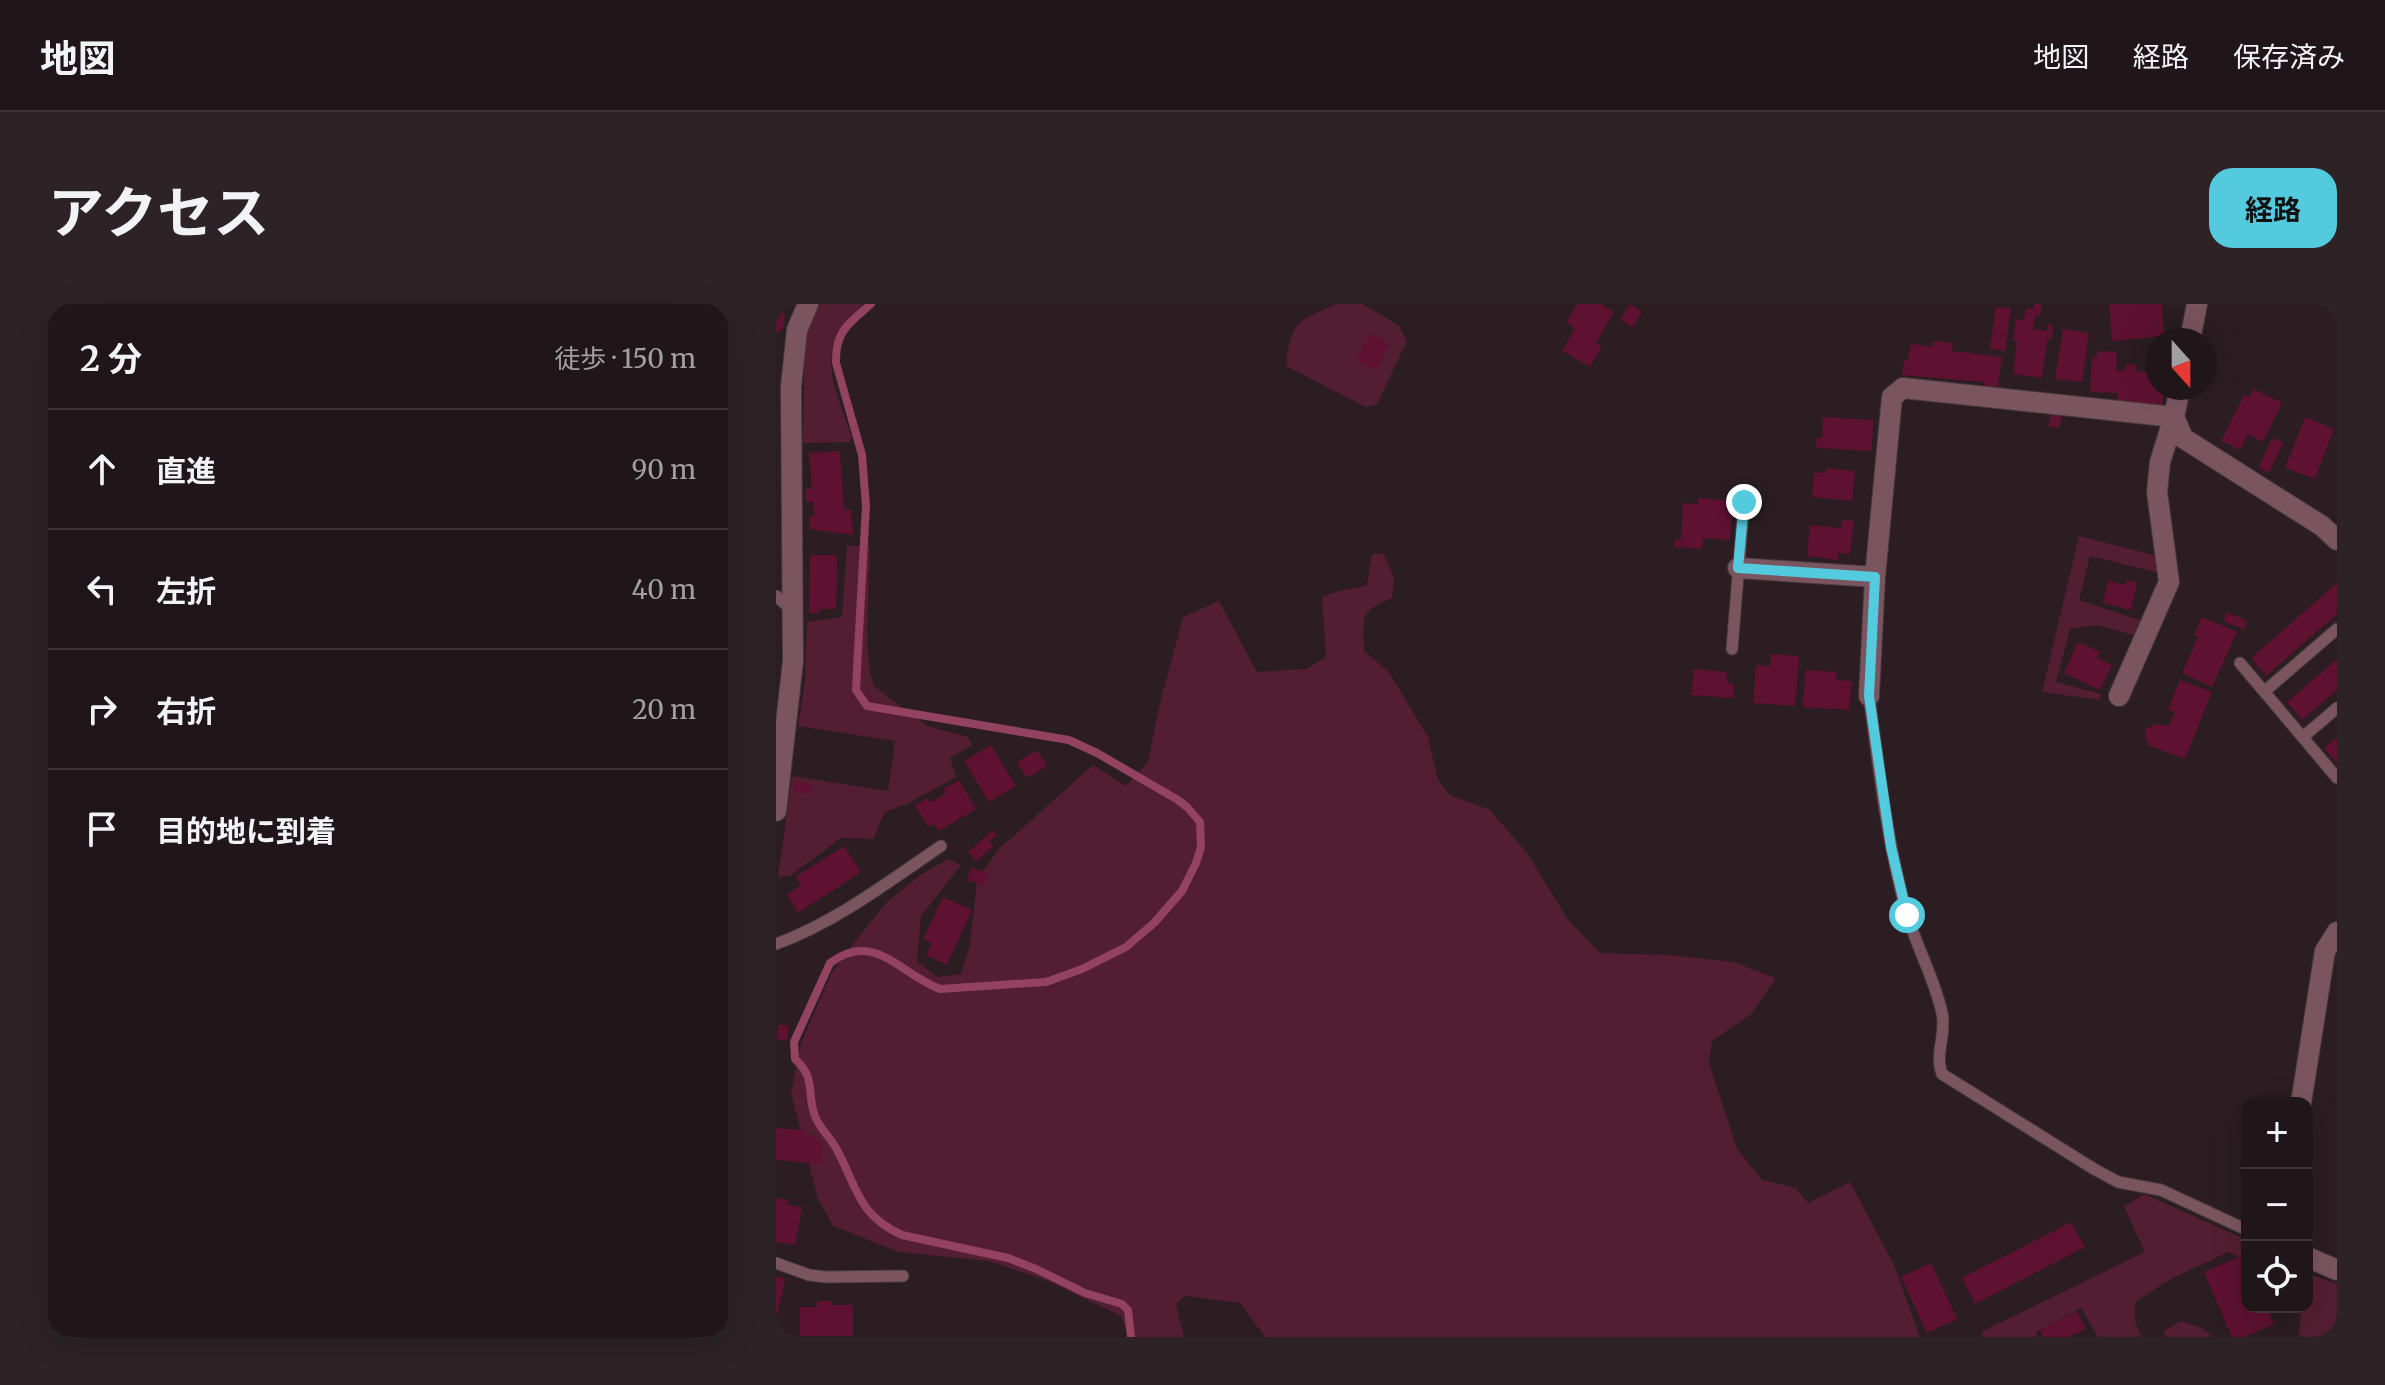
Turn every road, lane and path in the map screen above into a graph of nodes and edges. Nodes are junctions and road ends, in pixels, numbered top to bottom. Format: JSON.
{"nodes":[{"id":1,"x":808,"y":304,"type":"edge"},
{"id":2,"x":2197,"y":304,"type":"edge"},
{"id":3,"x":2192,"y":328,"type":"edge"},
{"id":4,"x":2178,"y":400,"type":"edge"},
{"id":5,"x":2174,"y":417,"type":"junction"},
{"id":6,"x":1744,"y":502,"type":"dead end"},
{"id":7,"x":2337,"y":540,"type":"edge"},
{"id":8,"x":1738,"y":568,"type":"junction"},
{"id":9,"x":1875,"y":577,"type":"junction"},
{"id":10,"x":776,"y":596,"type":"edge"},
{"id":11,"x":787,"y":616,"type":"edge"},
{"id":12,"x":2337,"y":629,"type":"edge"},
{"id":13,"x":1732,"y":649,"type":"dead end"},
{"id":14,"x":2240,"y":663,"type":"dead end"},
{"id":15,"x":2265,"y":691,"type":"junction"},
{"id":16,"x":1869,"y":696,"type":"joint"},
{"id":17,"x":2119,"y":696,"type":"dead end"},
{"id":18,"x":2337,"y":708,"type":"edge"},
{"id":19,"x":2303,"y":737,"type":"junction"},
{"id":20,"x":2337,"y":778,"type":"edge"},
{"id":21,"x":776,"y":811,"type":"edge"},
{"id":22,"x":941,"y":846,"type":"dead end"},
{"id":23,"x":2337,"y":932,"type":"edge"},
{"id":24,"x":776,"y":944,"type":"edge"},
{"id":25,"x":2302,"y":1097,"type":"edge"},
{"id":26,"x":2241,"y":1227,"type":"edge"},
{"id":27,"x":2313,"y":1260,"type":"edge"},
{"id":28,"x":776,"y":1263,"type":"edge"},
{"id":29,"x":2337,"y":1270,"type":"edge"},
{"id":30,"x":903,"y":1276,"type":"dead end"}],
"edges":[{"from":1,"to":11,"type":"street"},
{"from":2,"to":3,"type":"street"},
{"from":4,"to":5,"type":"street"},
{"from":5,"to":7,"type":"street"},
{"from":5,"to":9,"type":"street"},
{"from":5,"to":17,"type":"street"},
{"from":6,"to":8,"type":"lane"},
{"from":8,"to":9,"type":"street"},
{"from":8,"to":13,"type":"lane"},
{"from":9,"to":16,"type":"street"},
{"from":10,"to":11,"type":"lane"},
{"from":11,"to":21,"type":"street"},
{"from":12,"to":15,"type":"lane"},
{"from":14,"to":15,"type":"lane"},
{"from":15,"to":19,"type":"lane"},
{"from":16,"to":26,"type":"lane"},
{"from":18,"to":19,"type":"lane"},
{"from":19,"to":20,"type":"lane"},
{"from":22,"to":24,"type":"lane"},
{"from":23,"to":25,"type":"street"},
{"from":27,"to":29,"type":"street"},
{"from":28,"to":30,"type":"lane"}]}
